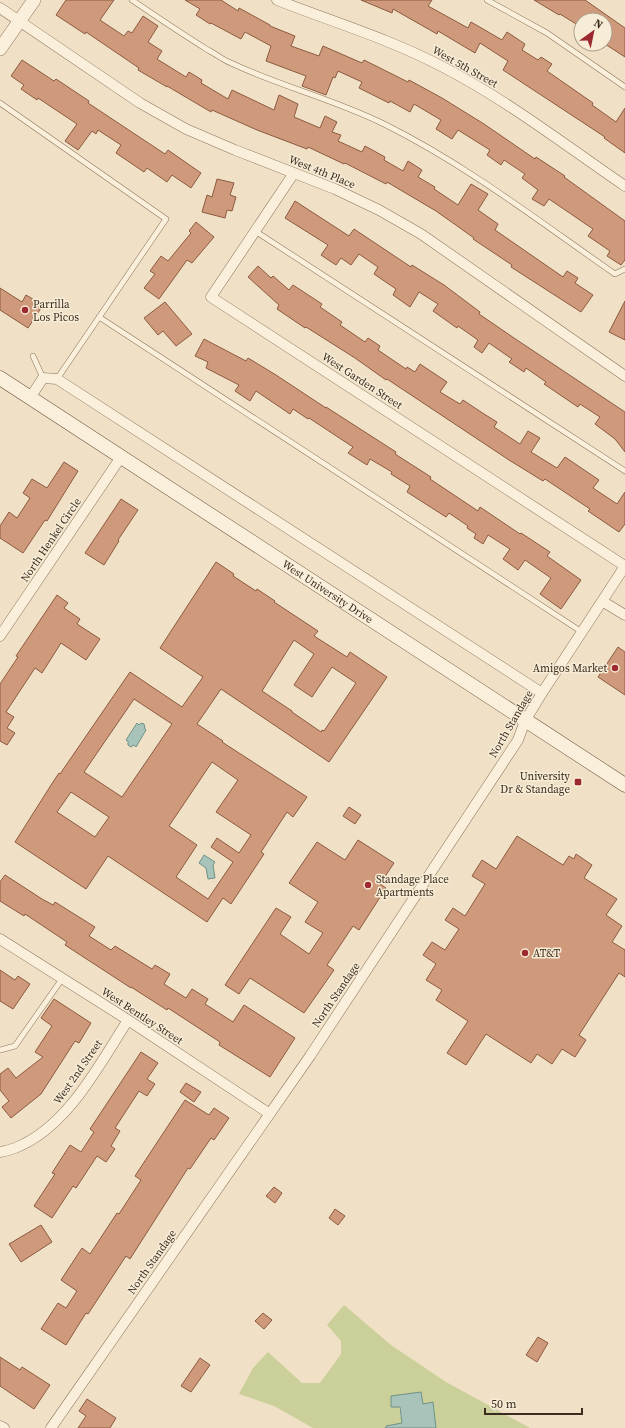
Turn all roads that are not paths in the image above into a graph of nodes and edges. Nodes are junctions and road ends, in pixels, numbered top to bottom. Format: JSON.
{"nodes":[{"id":1,"x":34,"y":0,"type":"edge"},
{"id":2,"x":132,"y":0,"type":"edge"},
{"id":3,"x":277,"y":0,"type":"edge"},
{"id":4,"x":487,"y":0,"type":"edge"},
{"id":5,"x":0,"y":8,"type":"edge"},
{"id":6,"x":19,"y":21,"type":"junction"},
{"id":7,"x":0,"y":49,"type":"edge"},
{"id":8,"x":625,"y":87,"type":"edge"},
{"id":9,"x":0,"y":103,"type":"edge"},
{"id":10,"x":294,"y":173,"type":"junction"},
{"id":11,"x":625,"y":186,"type":"edge"},
{"id":12,"x":255,"y":230,"type":"junction"},
{"id":13,"x":625,"y":269,"type":"edge"},
{"id":14,"x":99,"y":317,"type":"junction"},
{"id":15,"x":33,"y":356,"type":"dead end"},
{"id":16,"x":625,"y":376,"type":"edge"},
{"id":17,"x":0,"y":378,"type":"edge"},
{"id":18,"x":43,"y":378,"type":"junction"},
{"id":19,"x":57,"y":379,"type":"junction"},
{"id":20,"x":30,"y":398,"type":"junction"},
{"id":21,"x":121,"y":457,"type":"junction"},
{"id":22,"x":625,"y":471,"type":"edge"},
{"id":23,"x":625,"y":566,"type":"edge"},
{"id":24,"x":602,"y":601,"type":"junction"},
{"id":25,"x":625,"y":615,"type":"edge"},
{"id":26,"x":582,"y":632,"type":"junction"},
{"id":27,"x":0,"y":636,"type":"edge"},
{"id":28,"x":542,"y":693,"type":"junction"},
{"id":29,"x":525,"y":721,"type":"junction"},
{"id":30,"x":625,"y":785,"type":"edge"},
{"id":31,"x":0,"y":939,"type":"edge"},
{"id":32,"x":62,"y":979,"type":"junction"},
{"id":33,"x":128,"y":1020,"type":"junction"},
{"id":34,"x":0,"y":1050,"type":"edge"},
{"id":35,"x":270,"y":1114,"type":"junction"},
{"id":36,"x":0,"y":1152,"type":"edge"},
{"id":37,"x":0,"y":1426,"type":"edge"},
{"id":38,"x":4,"y":1428,"type":"edge"},
{"id":39,"x":51,"y":1428,"type":"edge"}],
"edges":[{"from":1,"to":6,"type":"street"},
{"from":2,"to":13,"type":"lane"},
{"from":3,"to":11,"type":"street","name":"West 5th Street"},
{"from":4,"to":8,"type":"lane"},
{"from":5,"to":6,"type":"street","name":"West 4th Place"},
{"from":6,"to":7,"type":"street"},
{"from":6,"to":10,"type":"street","name":"West 4th Place"},
{"from":9,"to":14,"type":"lane"},
{"from":10,"to":12,"type":"street","name":"West Garden Street"},
{"from":10,"to":16,"type":"street","name":"West 4th Place"},
{"from":12,"to":22,"type":"lane"},
{"from":12,"to":23,"type":"street","name":"West Garden Street"},
{"from":14,"to":19,"type":"lane"},
{"from":14,"to":26,"type":"lane"},
{"from":15,"to":18,"type":"lane"},
{"from":17,"to":20,"type":"main road","name":"West University Drive"},
{"from":18,"to":19,"type":"street"},
{"from":18,"to":20,"type":"street"},
{"from":19,"to":28,"type":"street"},
{"from":20,"to":21,"type":"main road","name":"West University Drive"},
{"from":21,"to":27,"type":"street","name":"North Henkel Circle"},
{"from":21,"to":29,"type":"main road","name":"West University Drive"},
{"from":23,"to":24,"type":"street","name":"North Standage"},
{"from":24,"to":25,"type":"street"},
{"from":24,"to":26,"type":"street","name":"North Standage"},
{"from":26,"to":28,"type":"street","name":"North Standage"},
{"from":28,"to":29,"type":"street","name":"North Standage"},
{"from":29,"to":30,"type":"main road","name":"West University Drive"},
{"from":29,"to":35,"type":"street","name":"North Standage"},
{"from":31,"to":32,"type":"street","name":"West Bentley Street"},
{"from":32,"to":33,"type":"street","name":"West Bentley Street"},
{"from":32,"to":34,"type":"lane"},
{"from":33,"to":35,"type":"street","name":"West Bentley Street"},
{"from":33,"to":36,"type":"street","name":"West 2nd Street"},
{"from":35,"to":39,"type":"street","name":"North Standage"},
{"from":37,"to":38,"type":"street"}]}
